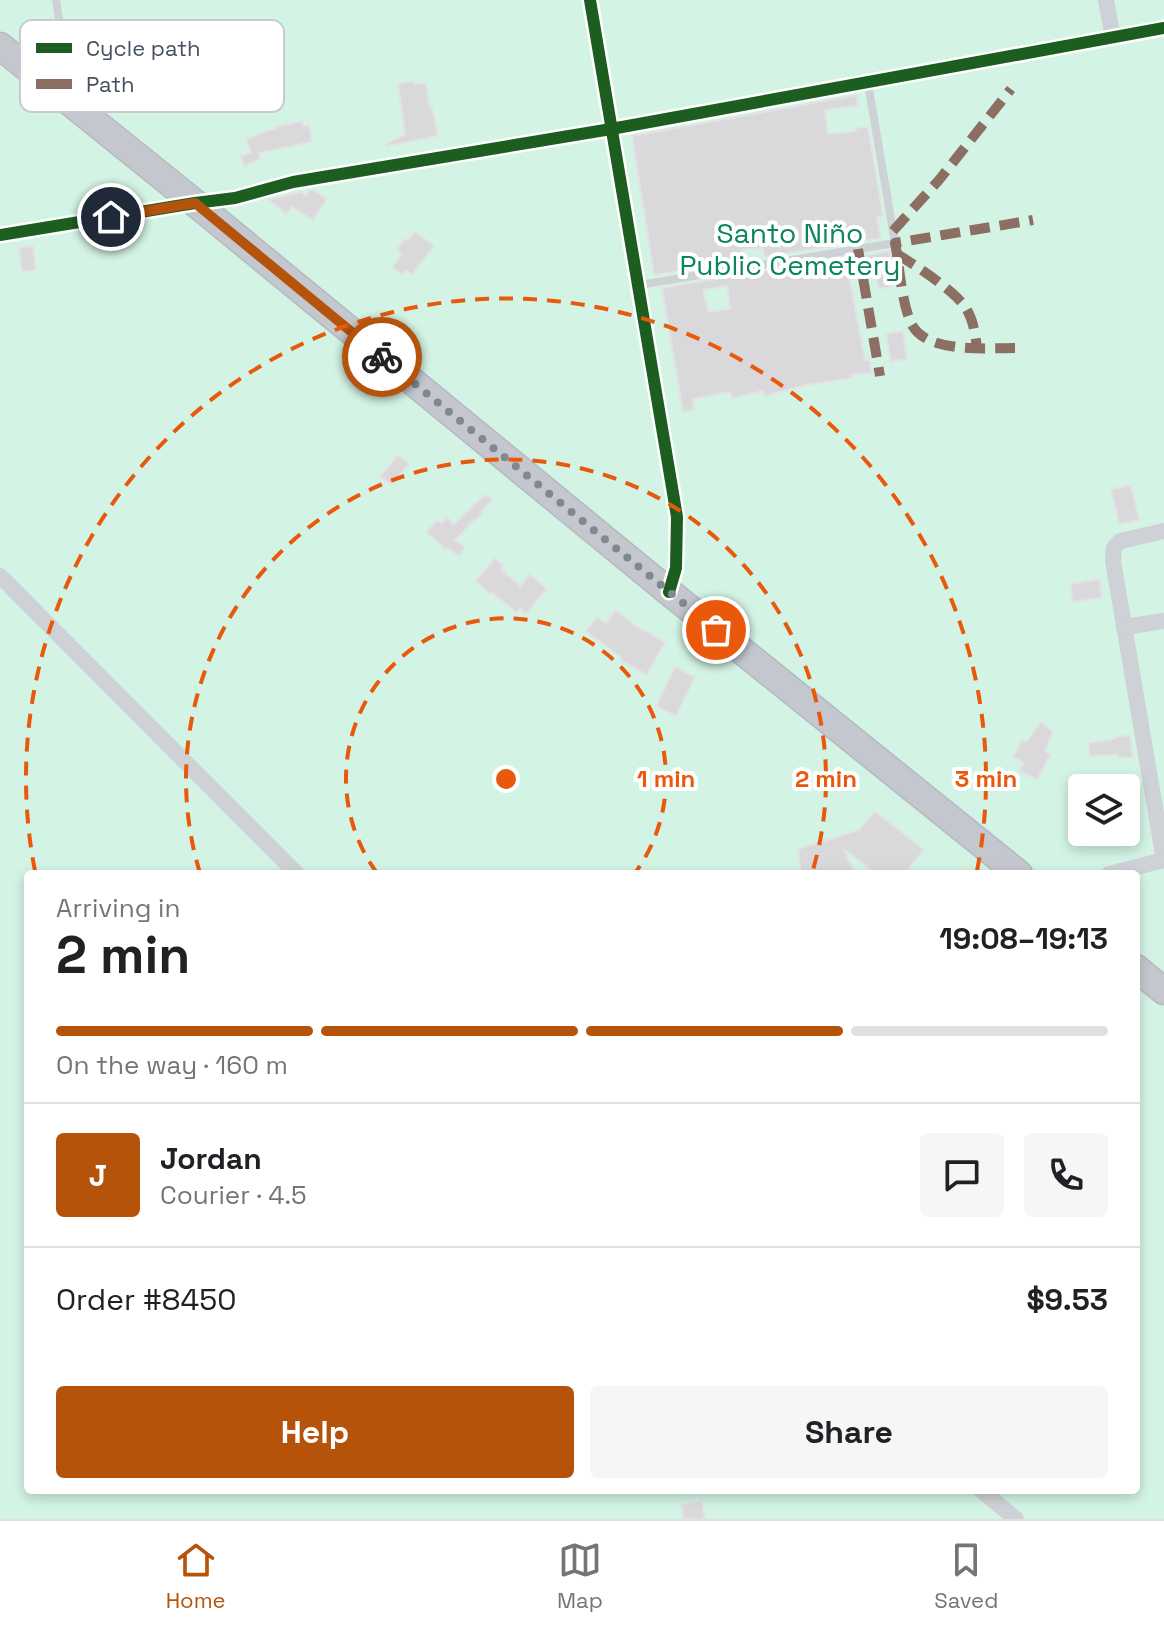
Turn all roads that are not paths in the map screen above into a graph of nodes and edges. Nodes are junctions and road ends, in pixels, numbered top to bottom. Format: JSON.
{"nodes":[{"id":1,"x":56,"y":0,"type":"edge"},
{"id":2,"x":590,"y":0,"type":"edge"},
{"id":3,"x":1106,"y":0,"type":"edge"},
{"id":4,"x":59,"y":20,"type":"edge"},
{"id":5,"x":1164,"y":28,"type":"edge"},
{"id":6,"x":1113,"y":38,"type":"junction"},
{"id":7,"x":0,"y":46,"type":"edge"},
{"id":8,"x":20,"y":62,"type":"edge"},
{"id":9,"x":868,"y":83,"type":"junction"},
{"id":10,"x":82,"y":112,"type":"edge"},
{"id":11,"x":611,"y":129,"type":"junction"},
{"id":12,"x":195,"y":203,"type":"junction"},
{"id":13,"x":0,"y":235,"type":"edge"},
{"id":14,"x":639,"y":285,"type":"junction"},
{"id":15,"x":1164,"y":531,"type":"edge"},
{"id":16,"x":0,"y":576,"type":"edge"},
{"id":17,"x":669,"y":592,"type":"junction"},
{"id":18,"x":1164,"y":621,"type":"edge"},
{"id":19,"x":1124,"y":627,"type":"junction"},
{"id":20,"x":1164,"y":860,"type":"edge"},
{"id":21,"x":293,"y":870,"type":"edge"},
{"id":22,"x":1014,"y":870,"type":"edge"},
{"id":23,"x":1125,"y":870,"type":"edge"},
{"id":24,"x":1140,"y":971,"type":"edge"},
{"id":25,"x":1164,"y":991,"type":"edge"},
{"id":26,"x":986,"y":1494,"type":"edge"},
{"id":27,"x":1016,"y":1519,"type":"edge"}],
"edges":[{"from":1,"to":4,"type":"lane"},
{"from":2,"to":11,"type":"street"},
{"from":3,"to":6,"type":"street"},
{"from":5,"to":6,"type":"street"},
{"from":6,"to":9,"type":"street"},
{"from":7,"to":8,"type":"highway"},
{"from":9,"to":11,"type":"street"},
{"from":9,"to":14,"type":"lane"},
{"from":10,"to":12,"type":"highway"},
{"from":11,"to":12,"type":"street"},
{"from":11,"to":14,"type":"street"},
{"from":12,"to":13,"type":"street"},
{"from":12,"to":17,"type":"highway"},
{"from":14,"to":17,"type":"street"},
{"from":15,"to":19,"type":"street"},
{"from":16,"to":21,"type":"street"},
{"from":17,"to":22,"type":"highway"},
{"from":18,"to":19,"type":"street"},
{"from":19,"to":20,"type":"street"},
{"from":20,"to":23,"type":"street"},
{"from":24,"to":25,"type":"highway"},
{"from":26,"to":27,"type":"street"}]}
